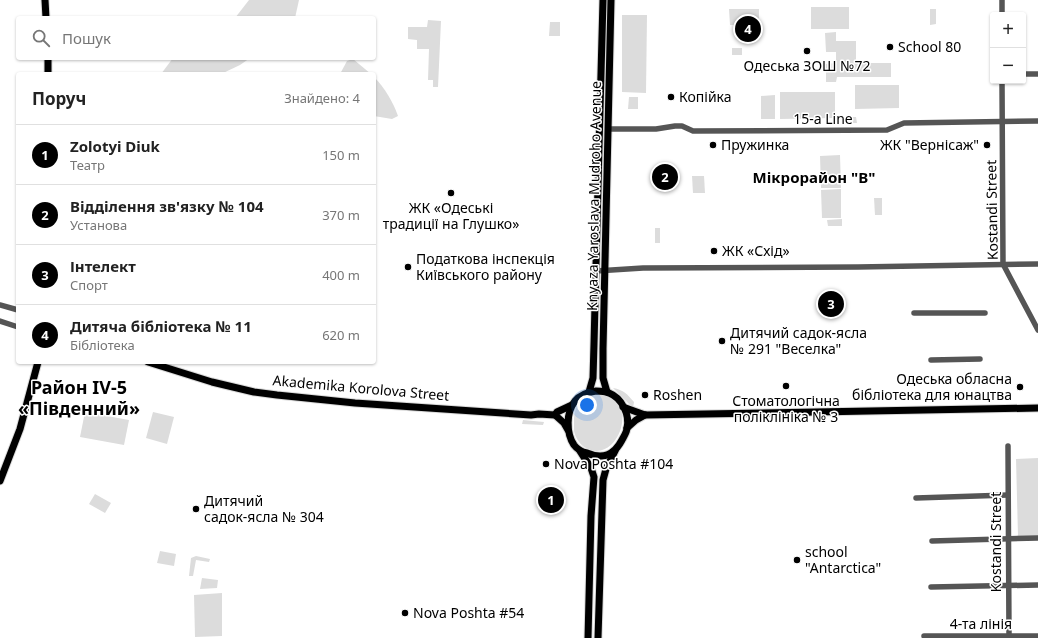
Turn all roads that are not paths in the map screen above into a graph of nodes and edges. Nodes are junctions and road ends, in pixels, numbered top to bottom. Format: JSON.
{"nodes":[{"id":1,"x":45,"y":0,"type":"edge"},
{"id":2,"x":603,"y":0,"type":"edge"},
{"id":3,"x":610,"y":0,"type":"edge"},
{"id":4,"x":1002,"y":0,"type":"edge"},
{"id":5,"x":1002,"y":12,"type":"edge"},
{"id":6,"x":46,"y":16,"type":"edge"},
{"id":7,"x":48,"y":60,"type":"edge"},
{"id":8,"x":48,"y":72,"type":"edge"},
{"id":9,"x":1026,"y":74,"type":"edge"},
{"id":10,"x":1038,"y":74,"type":"edge"},
{"id":11,"x":1002,"y":84,"type":"edge"},
{"id":12,"x":1038,"y":121,"type":"edge"},
{"id":13,"x":1002,"y":122,"type":"junction"},
{"id":14,"x":599,"y":129,"type":"junction"},
{"id":15,"x":608,"y":129,"type":"junction"},
{"id":16,"x":1003,"y":264,"type":"junction"},
{"id":17,"x":1038,"y":264,"type":"edge"},
{"id":18,"x":605,"y":270,"type":"junction"},
{"id":19,"x":596,"y":271,"type":"junction"},
{"id":20,"x":0,"y":305,"type":"edge"},
{"id":21,"x":16,"y":309,"type":"edge"},
{"id":22,"x":914,"y":313,"type":"dead end"},
{"id":23,"x":985,"y":313,"type":"dead end"},
{"id":24,"x":0,"y":321,"type":"edge"},
{"id":25,"x":16,"y":326,"type":"edge"},
{"id":26,"x":1038,"y":330,"type":"edge"},
{"id":27,"x":980,"y":359,"type":"dead end"},
{"id":28,"x":930,"y":360,"type":"dead end"},
{"id":29,"x":37,"y":364,"type":"edge"},
{"id":30,"x":154,"y":364,"type":"edge"},
{"id":31,"x":589,"y":392,"type":"junction"},
{"id":32,"x":607,"y":392,"type":"junction"},
{"id":33,"x":572,"y":405,"type":"junction"},
{"id":34,"x":623,"y":406,"type":"junction"},
{"id":35,"x":1038,"y":408,"type":"edge"},
{"id":36,"x":645,"y":414,"type":"junction"},
{"id":37,"x":555,"y":415,"type":"junction"},
{"id":38,"x":627,"y":428,"type":"junction"},
{"id":39,"x":568,"y":430,"type":"junction"},
{"id":40,"x":1008,"y":446,"type":"dead end"},
{"id":41,"x":617,"y":449,"type":"junction"},
{"id":42,"x":580,"y":450,"type":"junction"},
{"id":43,"x":0,"y":481,"type":"edge"},
{"id":44,"x":1008,"y":495,"type":"junction"},
{"id":45,"x":916,"y":498,"type":"dead end"},
{"id":46,"x":1038,"y":538,"type":"edge"},
{"id":47,"x":1008,"y":539,"type":"junction"},
{"id":48,"x":932,"y":541,"type":"dead end"},
{"id":49,"x":1038,"y":585,"type":"edge"},
{"id":50,"x":1009,"y":586,"type":"junction"},
{"id":51,"x":931,"y":587,"type":"dead end"},
{"id":52,"x":924,"y":636,"type":"dead end"},
{"id":53,"x":1038,"y":636,"type":"edge"},
{"id":54,"x":1008,"y":637,"type":"edge"},
{"id":55,"x":588,"y":638,"type":"edge"},
{"id":56,"x":598,"y":638,"type":"edge"}],
"edges":[{"from":1,"to":6,"type":"main road"},
{"from":2,"to":14,"type":"main road","name":"Knyaza Yaroslava Mudroho Avenue"},
{"from":3,"to":15,"type":"main road","name":"Knyaza Yaroslava Mudroho Avenue"},
{"from":4,"to":5,"type":"street"},
{"from":7,"to":8,"type":"main road"},
{"from":9,"to":10,"type":"street"},
{"from":11,"to":13,"type":"street","name":"Kostandi Street"},
{"from":12,"to":13,"type":"street","name":"15-a Line"},
{"from":13,"to":15,"type":"street","name":"15-a Line"},
{"from":13,"to":16,"type":"street","name":"Kostandi Street"},
{"from":14,"to":15,"type":"main road"},
{"from":14,"to":19,"type":"main road","name":"Knyaza Yaroslava Mudroho Avenue"},
{"from":15,"to":18,"type":"main road","name":"Knyaza Yaroslava Mudroho Avenue"},
{"from":16,"to":17,"type":"street"},
{"from":16,"to":18,"type":"street"},
{"from":16,"to":26,"type":"street","name":"Kostandi Street"},
{"from":18,"to":19,"type":"street"},
{"from":18,"to":32,"type":"main road","name":"Knyaza Yaroslava Mudroho Avenue"},
{"from":19,"to":31,"type":"main road","name":"Knyaza Yaroslava Mudroho Avenue"},
{"from":20,"to":21,"type":"street"},
{"from":22,"to":23,"type":"street"},
{"from":24,"to":25,"type":"street"},
{"from":27,"to":28,"type":"street"},
{"from":29,"to":43,"type":"main road"},
{"from":30,"to":37,"type":"main road","name":"Akademika Korolova Street"},
{"from":31,"to":32,"type":"main road"},
{"from":31,"to":33,"type":"main road"},
{"from":32,"to":34,"type":"main road"},
{"from":33,"to":37,"type":"main road"},
{"from":33,"to":39,"type":"main road"},
{"from":34,"to":36,"type":"main road"},
{"from":34,"to":38,"type":"main road"},
{"from":35,"to":36,"type":"main road"},
{"from":36,"to":38,"type":"main road"},
{"from":37,"to":39,"type":"main road"},
{"from":38,"to":41,"type":"main road"},
{"from":39,"to":42,"type":"main road"},
{"from":40,"to":44,"type":"street","name":"Kostandi Street"},
{"from":41,"to":42,"type":"main road"},
{"from":41,"to":56,"type":"main road"},
{"from":42,"to":55,"type":"main road"},
{"from":44,"to":45,"type":"street"},
{"from":44,"to":47,"type":"street","name":"Kostandi Street"},
{"from":46,"to":47,"type":"street"},
{"from":47,"to":48,"type":"street"},
{"from":47,"to":50,"type":"street","name":"Kostandi Street"},
{"from":49,"to":50,"type":"street"},
{"from":50,"to":51,"type":"street"},
{"from":50,"to":54,"type":"street","name":"Kostandi Street"},
{"from":52,"to":54,"type":"street","name":"4-та лінія"},
{"from":53,"to":54,"type":"street","name":"4-та лінія"}]}
